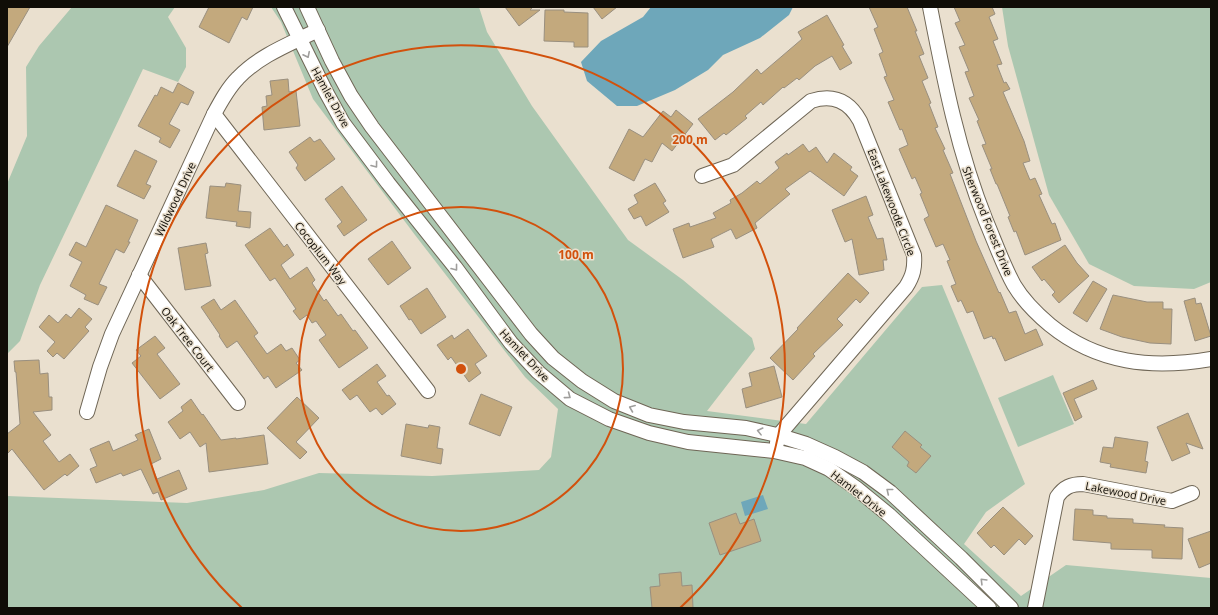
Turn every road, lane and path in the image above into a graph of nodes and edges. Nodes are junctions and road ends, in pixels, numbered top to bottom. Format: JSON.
{"nodes":[{"id":1,"x":284,"y":7,"type":"edge"},
{"id":2,"x":307,"y":7,"type":"edge"},
{"id":3,"x":930,"y":7,"type":"edge"},
{"id":4,"x":318,"y":30,"type":"junction"},
{"id":5,"x":300,"y":39,"type":"junction"},
{"id":6,"x":214,"y":114,"type":"junction"},
{"id":7,"x":702,"y":176,"type":"dead end"},
{"id":8,"x":139,"y":275,"type":"junction"},
{"id":9,"x":1211,"y":359,"type":"edge"},
{"id":10,"x":428,"y":391,"type":"dead end"},
{"id":11,"x":238,"y":403,"type":"dead end"},
{"id":12,"x":87,"y":412,"type":"dead end"},
{"id":13,"x":778,"y":436,"type":"junction"},
{"id":14,"x":774,"y":451,"type":"junction"},
{"id":15,"x":1192,"y":493,"type":"dead end"},
{"id":16,"x":989,"y":608,"type":"edge"},
{"id":17,"x":1011,"y":608,"type":"edge"},
{"id":18,"x":1035,"y":608,"type":"edge"}],
"edges":[{"from":1,"to":5,"type":"street","name":"Hamlet Drive"},
{"from":2,"to":4,"type":"street","name":"Hamlet Drive"},
{"from":3,"to":9,"type":"street","name":"Sherwood Forest Drive"},
{"from":4,"to":5,"type":"street","name":"Wildwood Drive"},
{"from":13,"to":4,"type":"street","name":"Hamlet Drive","one_way":true},
{"from":5,"to":6,"type":"street","name":"Wildwood Drive"},
{"from":5,"to":14,"type":"street","name":"Hamlet Drive","one_way":true},
{"from":6,"to":8,"type":"street","name":"Wildwood Drive"},
{"from":6,"to":10,"type":"street","name":"Cocoplum Way"},
{"from":7,"to":13,"type":"street","name":"East Lakewoode Circle"},
{"from":8,"to":11,"type":"street","name":"Oak Tree Court"},
{"from":8,"to":12,"type":"street","name":"Wildwood Drive"},
{"from":13,"to":14,"type":"street","name":"East Lakewoode Circle"},
{"from":17,"to":13,"type":"street","name":"Hamlet Drive","one_way":true},
{"from":14,"to":16,"type":"street","name":"Hamlet Drive"},
{"from":15,"to":18,"type":"street","name":"Lakewood Drive"}]}
